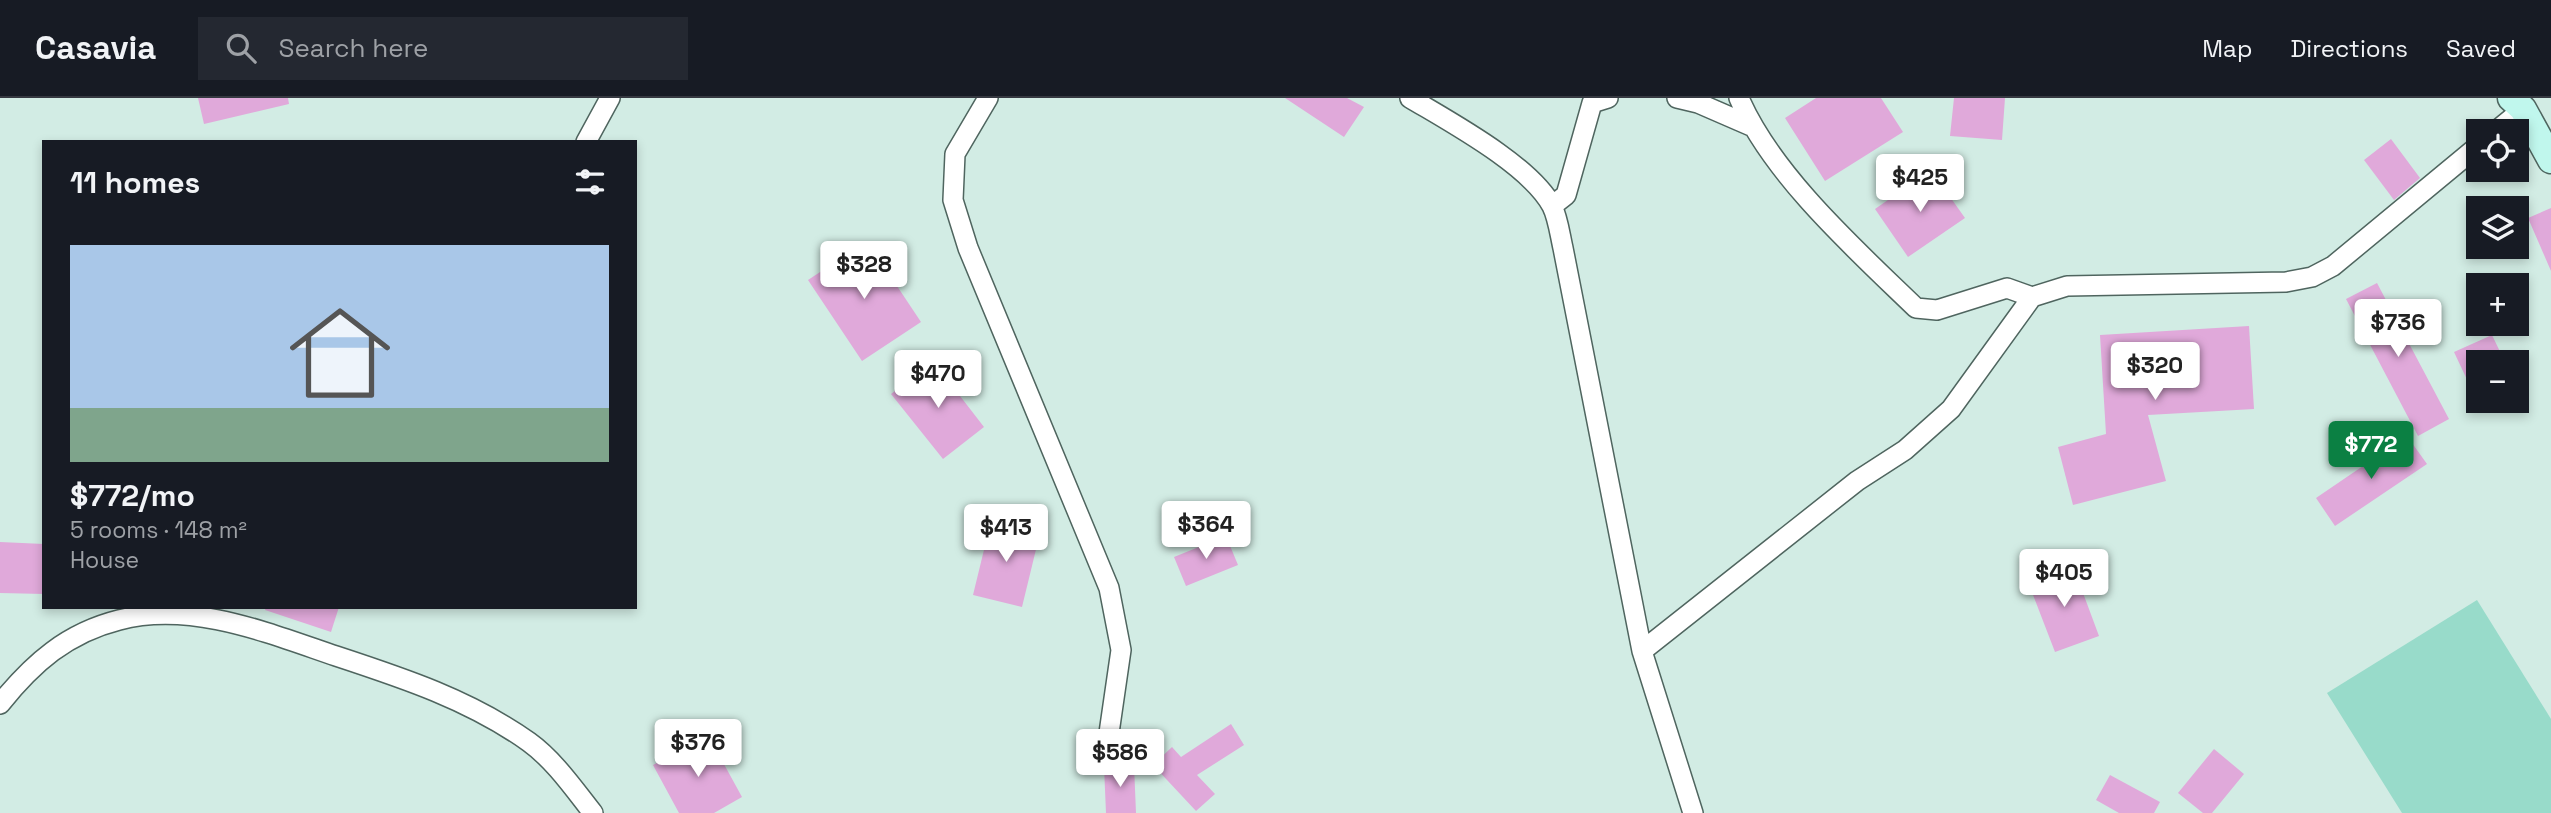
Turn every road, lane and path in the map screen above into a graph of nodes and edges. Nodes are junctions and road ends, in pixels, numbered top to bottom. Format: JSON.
{"nodes":[{"id":1,"x":610,"y":98,"type":"edge"},
{"id":2,"x":988,"y":98,"type":"edge"},
{"id":3,"x":1409,"y":98,"type":"edge"},
{"id":4,"x":1608,"y":98,"type":"edge"},
{"id":5,"x":1677,"y":98,"type":"edge"},
{"id":6,"x":1739,"y":98,"type":"edge"},
{"id":7,"x":2516,"y":101,"type":"edge"},
{"id":8,"x":2504,"y":119,"type":"edge"},
{"id":9,"x":1751,"y":126,"type":"junction"},
{"id":10,"x":587,"y":140,"type":"edge"},
{"id":11,"x":2466,"y":156,"type":"edge"},
{"id":12,"x":2551,"y":160,"type":"edge"},
{"id":13,"x":1552,"y":206,"type":"junction"},
{"id":14,"x":2032,"y":297,"type":"junction"},
{"id":15,"x":221,"y":614,"type":"edge"},
{"id":16,"x":1642,"y":651,"type":"junction"},
{"id":17,"x":0,"y":704,"type":"edge"},
{"id":18,"x":1109,"y":733,"type":"dead end"},
{"id":19,"x":593,"y":813,"type":"edge"},
{"id":20,"x":1693,"y":813,"type":"edge"}],
"edges":[{"from":1,"to":10,"type":"street"},
{"from":2,"to":18,"type":"street"},
{"from":3,"to":13,"type":"street"},
{"from":4,"to":13,"type":"street"},
{"from":5,"to":9,"type":"street"},
{"from":6,"to":9,"type":"street"},
{"from":7,"to":8,"type":"street"},
{"from":7,"to":12,"type":"street"},
{"from":9,"to":14,"type":"street"},
{"from":11,"to":14,"type":"street"},
{"from":13,"to":16,"type":"street"},
{"from":14,"to":16,"type":"street"},
{"from":15,"to":17,"type":"street"},
{"from":15,"to":19,"type":"street"},
{"from":16,"to":20,"type":"street"}]}
